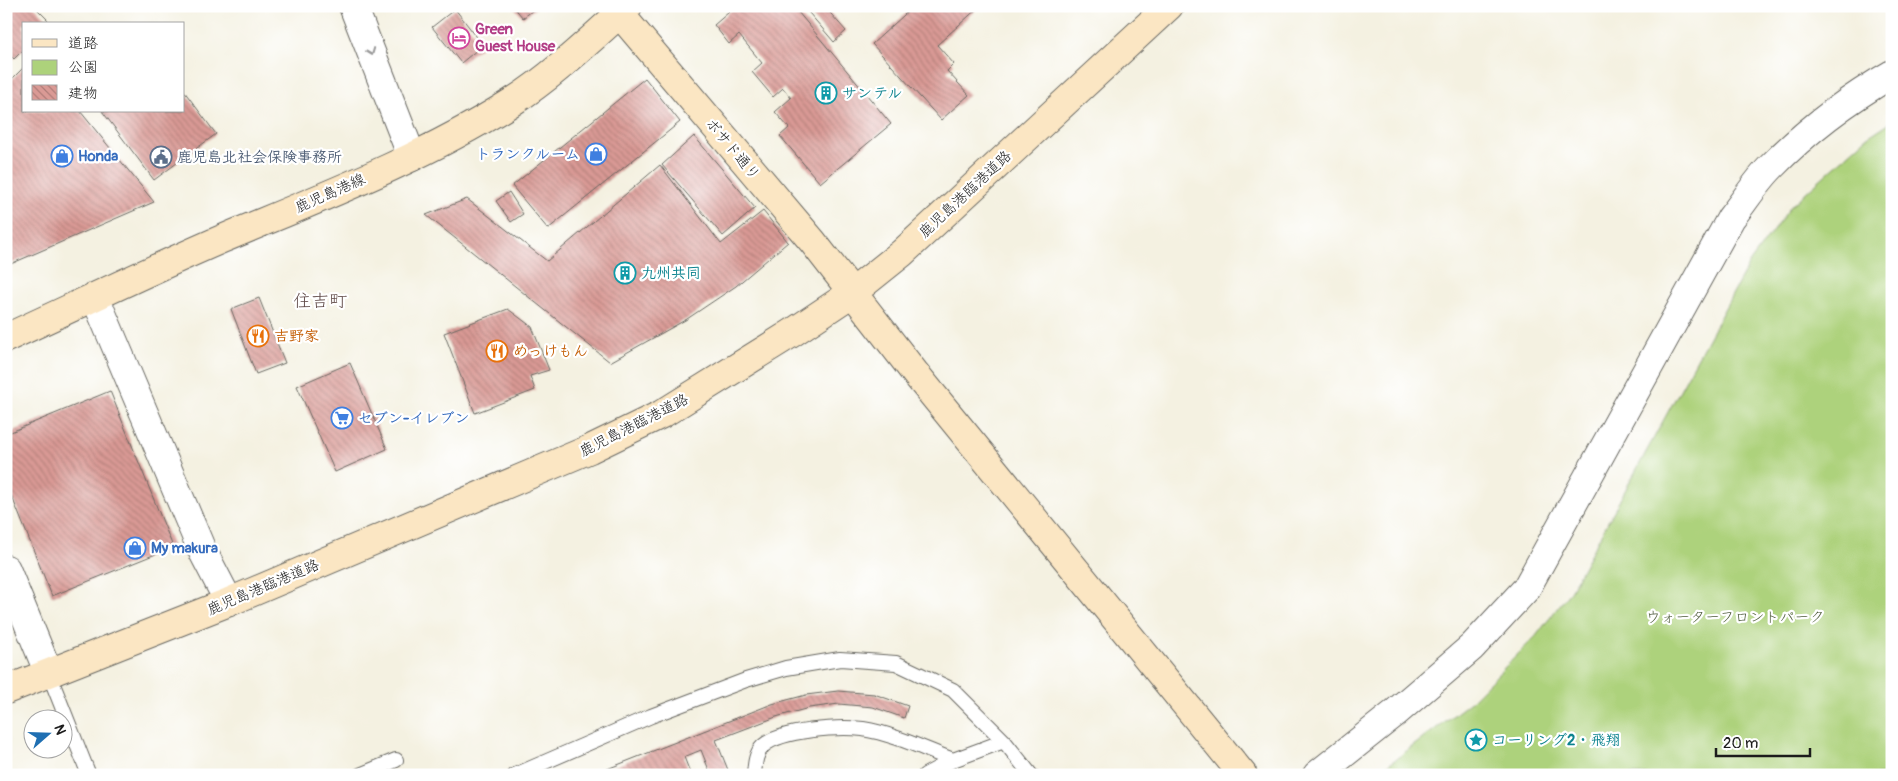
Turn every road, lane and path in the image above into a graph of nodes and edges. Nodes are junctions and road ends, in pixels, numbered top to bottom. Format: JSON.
{"nodes":[{"id":1,"x":353,"y":6,"type":"edge"},
{"id":2,"x":1169,"y":6,"type":"edge"},
{"id":3,"x":620,"y":9,"type":"edge"},
{"id":4,"x":1892,"y":74,"type":"edge"},
{"id":5,"x":412,"y":157,"type":"junction"},
{"id":6,"x":852,"y":293,"type":"junction"},
{"id":7,"x":95,"y":297,"type":"junction"},
{"id":8,"x":6,"y":338,"type":"edge"},
{"id":9,"x":6,"y":569,"type":"edge"},
{"id":10,"x":229,"y":602,"type":"junction"},
{"id":11,"x":49,"y":674,"type":"junction"},
{"id":12,"x":6,"y":690,"type":"edge"},
{"id":13,"x":1004,"y":741,"type":"junction"},
{"id":14,"x":396,"y":760,"type":"dead end"},
{"id":15,"x":953,"y":760,"type":"junction"},
{"id":16,"x":89,"y":775,"type":"edge"},
{"id":17,"x":360,"y":775,"type":"edge"},
{"id":18,"x":514,"y":775,"type":"edge"},
{"id":19,"x":754,"y":775,"type":"edge"},
{"id":20,"x":925,"y":775,"type":"edge"},
{"id":21,"x":1032,"y":775,"type":"edge"},
{"id":22,"x":1243,"y":775,"type":"edge"},
{"id":23,"x":1317,"y":775,"type":"edge"}],
"edges":[{"from":1,"to":5,"type":"street","one_way":true},
{"from":2,"to":6,"type":"street","name":"鹿児島港臨港道路"},
{"from":3,"to":5,"type":"street","name":"鹿児島港線"},
{"from":3,"to":6,"type":"street","name":"ボサド通り"},
{"from":4,"to":23,"type":"street"},
{"from":5,"to":7,"type":"street","name":"鹿児島港線"},
{"from":6,"to":10,"type":"street","name":"鹿児島港臨港道路"},
{"from":6,"to":22,"type":"street","name":"ボサド通り"},
{"from":7,"to":8,"type":"street","name":"鹿児島港線"},
{"from":7,"to":10,"type":"street"},
{"from":9,"to":11,"type":"street"},
{"from":10,"to":11,"type":"street","name":"鹿児島港臨港道路"},
{"from":11,"to":12,"type":"street","name":"鹿児島港臨港道路"},
{"from":11,"to":16,"type":"lane"},
{"from":13,"to":15,"type":"lane"},
{"from":13,"to":18,"type":"lane"},
{"from":13,"to":21,"type":"lane"},
{"from":14,"to":17,"type":"lane"},
{"from":15,"to":19,"type":"lane"},
{"from":15,"to":20,"type":"lane"}]}
